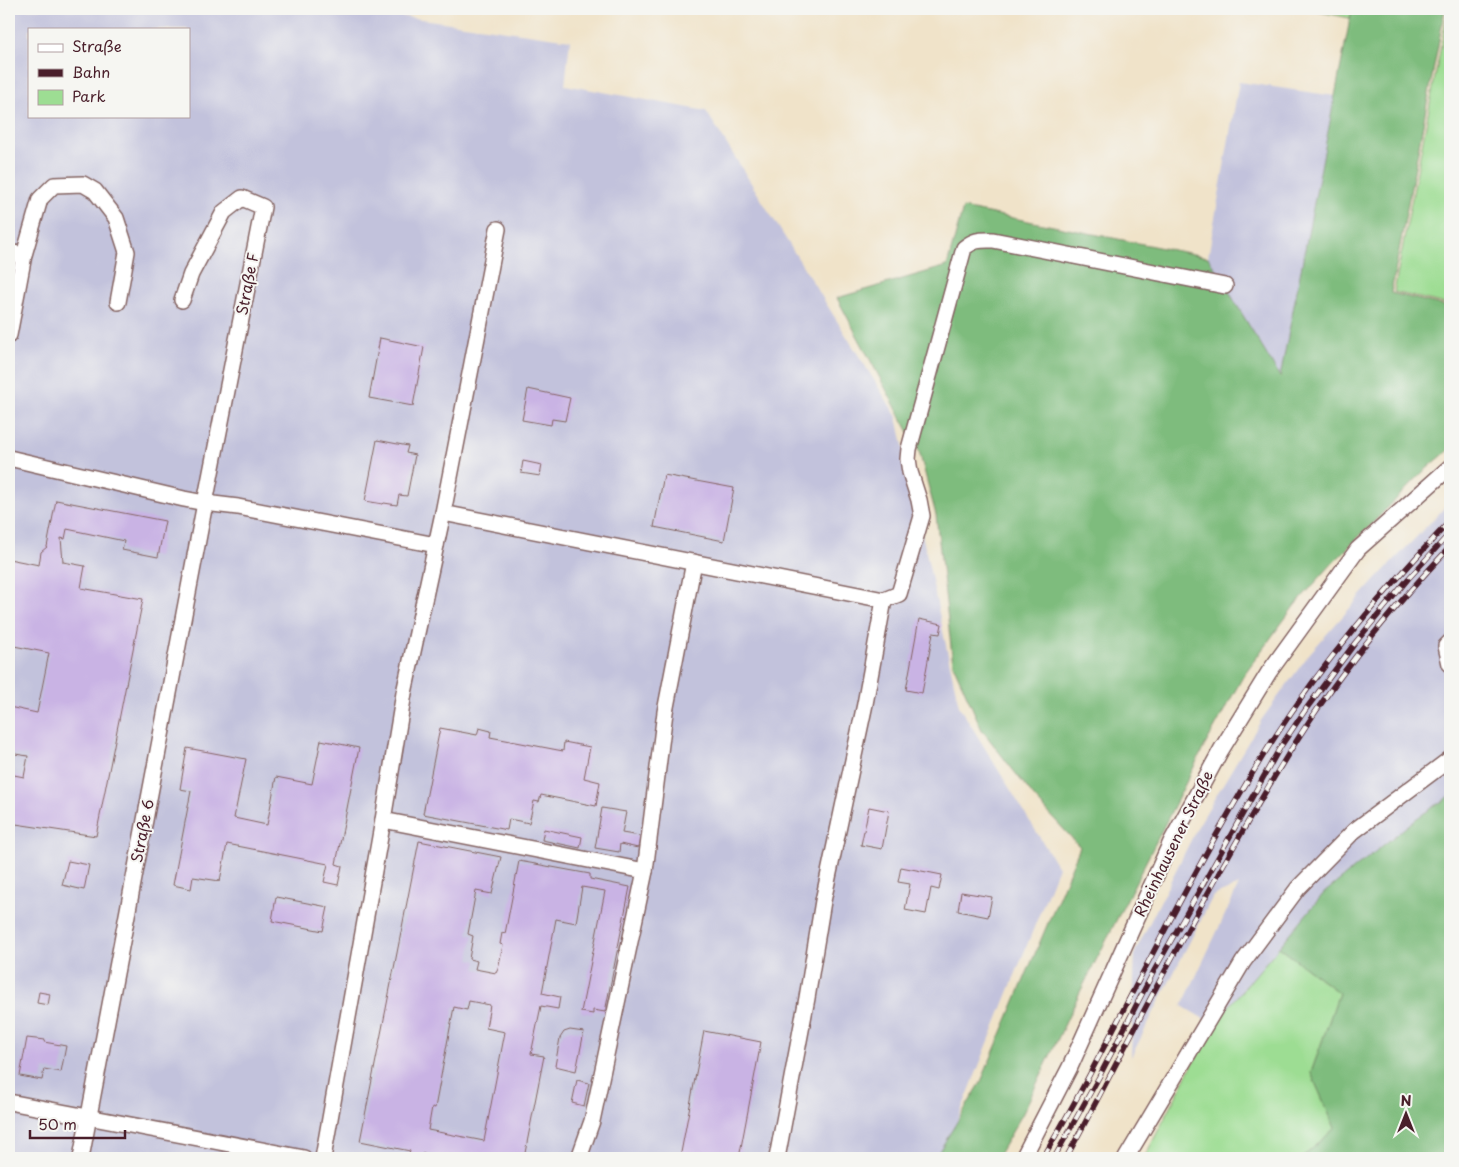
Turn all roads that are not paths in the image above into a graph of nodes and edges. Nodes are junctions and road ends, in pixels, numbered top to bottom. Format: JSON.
{"nodes":[{"id":1,"x":498,"y":229,"type":"dead end"},
{"id":2,"x":16,"y":254,"type":"edge"},
{"id":3,"x":1225,"y":286,"type":"dead end"},
{"id":4,"x":182,"y":300,"type":"dead end"},
{"id":5,"x":118,"y":302,"type":"dead end"},
{"id":6,"x":9,"y":335,"type":"edge"},
{"id":7,"x":9,"y":458,"type":"edge"},
{"id":8,"x":1450,"y":467,"type":"edge"},
{"id":9,"x":206,"y":503,"type":"junction"},
{"id":10,"x":443,"y":513,"type":"junction"},
{"id":11,"x":436,"y":545,"type":"junction"},
{"id":12,"x":694,"y":562,"type":"junction"},
{"id":13,"x":884,"y":600,"type":"junction"},
{"id":14,"x":1450,"y":642,"type":"edge"},
{"id":15,"x":1450,"y":664,"type":"edge"},
{"id":16,"x":1450,"y":759,"type":"edge"},
{"id":17,"x":384,"y":820,"type":"junction"},
{"id":18,"x":645,"y":871,"type":"junction"},
{"id":19,"x":9,"y":1102,"type":"edge"},
{"id":20,"x":89,"y":1118,"type":"junction"},
{"id":21,"x":81,"y":1158,"type":"edge"},
{"id":22,"x":304,"y":1158,"type":"edge"},
{"id":23,"x":323,"y":1158,"type":"edge"},
{"id":24,"x":579,"y":1158,"type":"edge"},
{"id":25,"x":777,"y":1158,"type":"edge"},
{"id":26,"x":1023,"y":1158,"type":"edge"},
{"id":27,"x":1126,"y":1158,"type":"edge"}],
"edges":[{"from":1,"to":10,"type":"street"},
{"from":2,"to":5,"type":"street"},
{"from":2,"to":6,"type":"street"},
{"from":3,"to":13,"type":"street"},
{"from":4,"to":9,"type":"street","name":"Straße F"},
{"from":7,"to":9,"type":"street"},
{"from":8,"to":26,"type":"street","name":"Rheinhausener Straße"},
{"from":9,"to":11,"type":"street"},
{"from":9,"to":20,"type":"street","name":"Straße 6"},
{"from":10,"to":11,"type":"street"},
{"from":10,"to":12,"type":"street"},
{"from":11,"to":17,"type":"street"},
{"from":12,"to":13,"type":"street"},
{"from":12,"to":18,"type":"street"},
{"from":13,"to":25,"type":"street"},
{"from":14,"to":15,"type":"street"},
{"from":16,"to":27,"type":"street"},
{"from":17,"to":18,"type":"street"},
{"from":17,"to":23,"type":"street"},
{"from":18,"to":24,"type":"street"},
{"from":19,"to":20,"type":"street"},
{"from":20,"to":21,"type":"street","name":"Straße 6"},
{"from":20,"to":22,"type":"street"}]}
